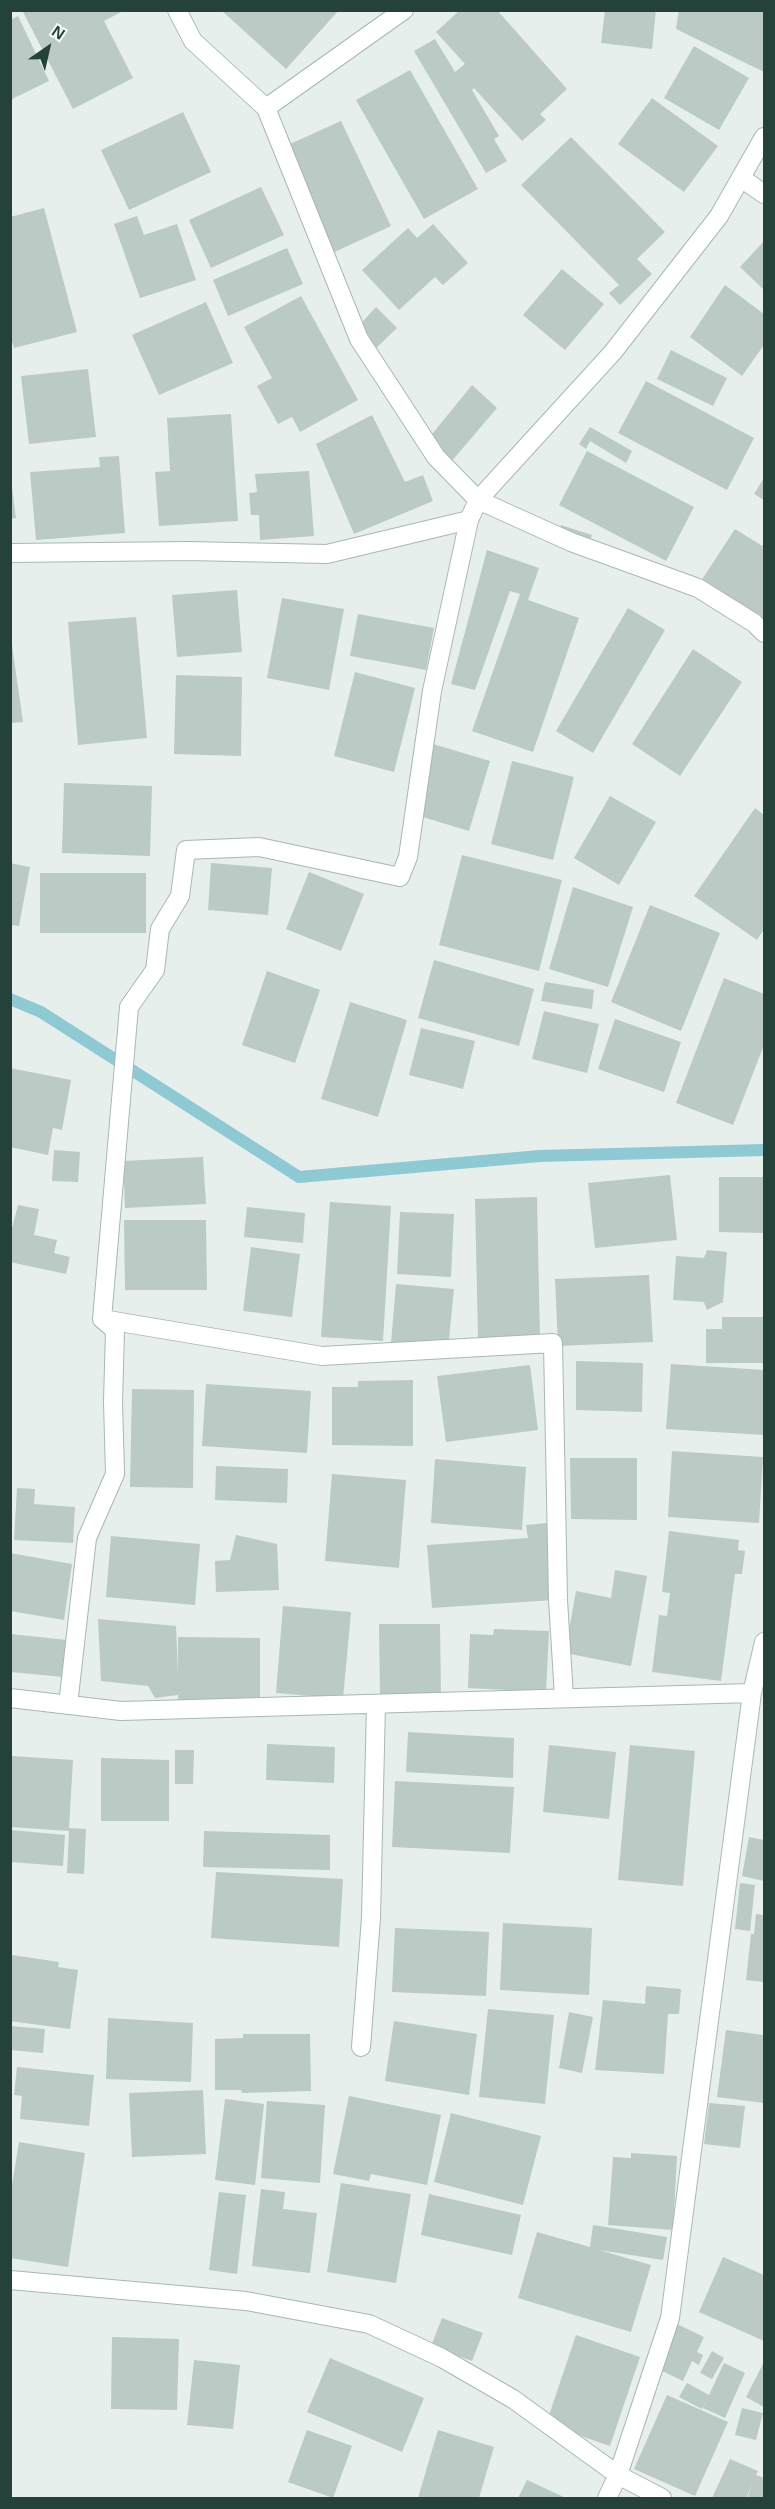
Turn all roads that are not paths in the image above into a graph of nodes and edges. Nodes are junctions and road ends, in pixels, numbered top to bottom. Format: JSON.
{"nodes":[{"id":1,"x":177,"y":10,"type":"edge"},
{"id":2,"x":404,"y":10,"type":"edge"},
{"id":3,"x":266,"y":108,"type":"junction"},
{"id":4,"x":765,"y":137,"type":"edge"},
{"id":5,"x":741,"y":178,"type":"junction"},
{"id":6,"x":765,"y":194,"type":"edge"},
{"id":7,"x":478,"y":500,"type":"junction"},
{"id":8,"x":469,"y":520,"type":"junction"},
{"id":9,"x":10,"y":553,"type":"edge"},
{"id":10,"x":765,"y":633,"type":"edge"},
{"id":11,"x":102,"y":1319,"type":"junction"},
{"id":12,"x":765,"y":1642,"type":"edge"},
{"id":13,"x":752,"y":1693,"type":"junction"},
{"id":14,"x":564,"y":1697,"type":"junction"},
{"id":15,"x":10,"y":1698,"type":"edge"},
{"id":16,"x":376,"y":1704,"type":"junction"},
{"id":17,"x":68,"y":1705,"type":"junction"},
{"id":18,"x":361,"y":2047,"type":"dead end"},
{"id":19,"x":10,"y":2280,"type":"edge"},
{"id":20,"x":618,"y":2475,"type":"junction"},
{"id":21,"x":607,"y":2499,"type":"edge"},
{"id":22,"x":662,"y":2499,"type":"edge"}],
"edges":[{"from":1,"to":3,"type":"street"},
{"from":2,"to":3,"type":"street"},
{"from":3,"to":7,"type":"street"},
{"from":4,"to":5,"type":"street"},
{"from":5,"to":6,"type":"street"},
{"from":5,"to":7,"type":"street"},
{"from":7,"to":8,"type":"street"},
{"from":7,"to":10,"type":"street"},
{"from":8,"to":9,"type":"street"},
{"from":8,"to":11,"type":"street"},
{"from":11,"to":14,"type":"street"},
{"from":11,"to":17,"type":"street"},
{"from":12,"to":13,"type":"street"},
{"from":13,"to":14,"type":"street"},
{"from":13,"to":20,"type":"street"},
{"from":14,"to":16,"type":"street"},
{"from":15,"to":17,"type":"street"},
{"from":16,"to":17,"type":"street"},
{"from":16,"to":18,"type":"street"},
{"from":19,"to":20,"type":"street"},
{"from":20,"to":21,"type":"street"},
{"from":20,"to":22,"type":"street"}]}
